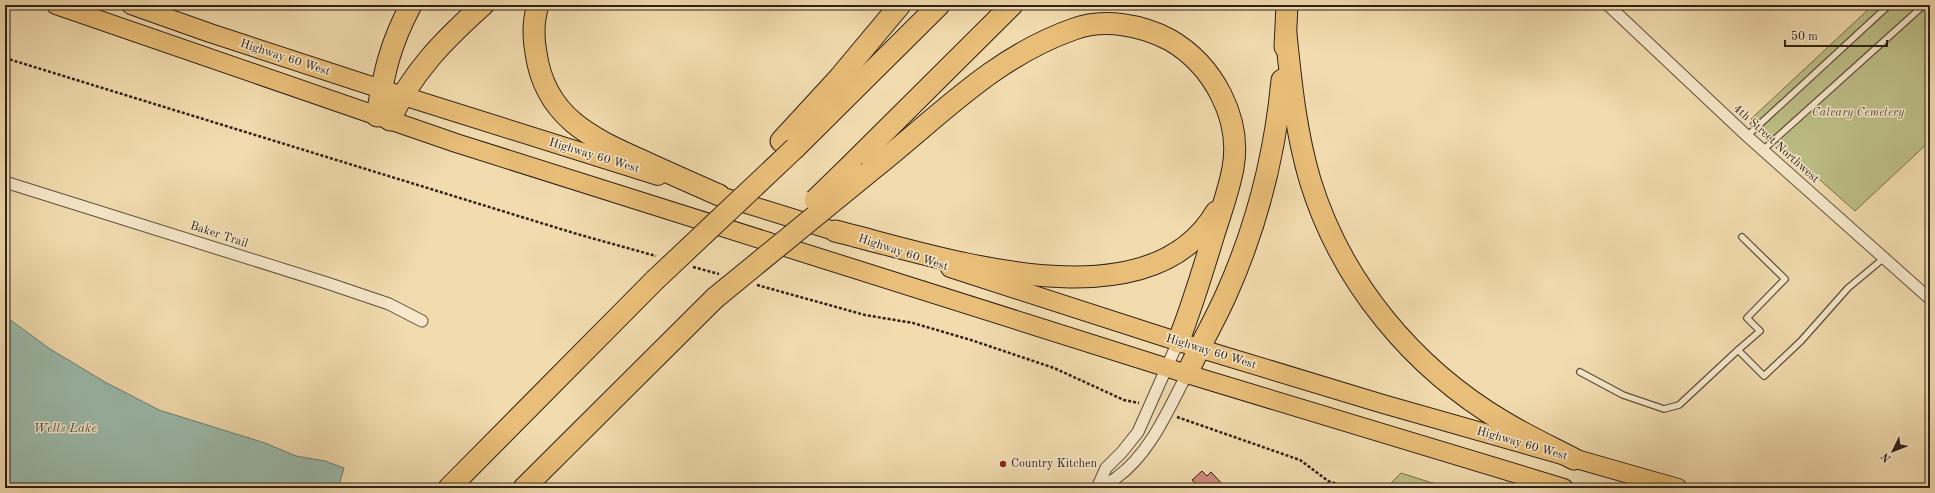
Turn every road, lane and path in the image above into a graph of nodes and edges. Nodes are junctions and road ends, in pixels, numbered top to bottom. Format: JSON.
{"nodes":[{"id":1,"x":56,"y":5,"type":"edge"},
{"id":2,"x":131,"y":5,"type":"edge"},
{"id":3,"x":411,"y":5,"type":"edge"},
{"id":4,"x":483,"y":5,"type":"edge"},
{"id":5,"x":538,"y":5,"type":"edge"},
{"id":6,"x":900,"y":5,"type":"edge"},
{"id":7,"x":939,"y":5,"type":"edge"},
{"id":8,"x":1012,"y":5,"type":"edge"},
{"id":9,"x":1286,"y":5,"type":"edge"},
{"id":10,"x":1608,"y":5,"type":"edge"},
{"id":11,"x":1889,"y":5,"type":"edge"},
{"id":12,"x":1924,"y":5,"type":"edge"},
{"id":13,"x":1286,"y":34,"type":"junction"},
{"id":14,"x":381,"y":89,"type":"junction"},
{"id":15,"x":402,"y":96,"type":"junction"},
{"id":16,"x":384,"y":118,"type":"junction"},
{"id":17,"x":1747,"y":136,"type":"junction"},
{"id":18,"x":788,"y":145,"type":"junction"},
{"id":19,"x":1763,"y":150,"type":"junction"},
{"id":20,"x":860,"y":168,"type":"junction"},
{"id":21,"x":5,"y":182,"type":"edge"},
{"id":22,"x":1226,"y":193,"type":"junction"},
{"id":23,"x":718,"y":195,"type":"junction"},
{"id":24,"x":835,"y":231,"type":"junction"},
{"id":25,"x":1742,"y":237,"type":"dead end"},
{"id":26,"x":1884,"y":258,"type":"junction"},
{"id":27,"x":1930,"y":299,"type":"edge"},
{"id":28,"x":422,"y":320,"type":"dead end"},
{"id":29,"x":1178,"y":342,"type":"junction"},
{"id":30,"x":1198,"y":348,"type":"junction"},
{"id":31,"x":1738,"y":350,"type":"junction"},
{"id":32,"x":1166,"y":367,"type":"junction"},
{"id":33,"x":1580,"y":372,"type":"dead end"},
{"id":34,"x":1187,"y":374,"type":"junction"},
{"id":35,"x":1574,"y":459,"type":"junction"},
{"id":36,"x":449,"y":488,"type":"edge"},
{"id":37,"x":524,"y":488,"type":"edge"},
{"id":38,"x":1097,"y":488,"type":"edge"},
{"id":39,"x":1564,"y":488,"type":"edge"},
{"id":40,"x":1678,"y":488,"type":"edge"}],
"edges":[{"from":1,"to":16,"type":"main road","name":"Highway 60 West"},
{"from":2,"to":14,"type":"main road","name":"Highway 60 West"},
{"from":3,"to":14,"type":"highway"},
{"from":4,"to":15,"type":"highway"},
{"from":5,"to":23,"type":"highway"},
{"from":6,"to":18,"type":"highway"},
{"from":7,"to":18,"type":"highway"},
{"from":8,"to":20,"type":"highway"},
{"from":9,"to":13,"type":"highway"},
{"from":10,"to":17,"type":"street","name":"4th Street Northwest"},
{"from":11,"to":17,"type":"lane"},
{"from":12,"to":19,"type":"lane"},
{"from":13,"to":30,"type":"highway"},
{"from":13,"to":35,"type":"highway"},
{"from":14,"to":15,"type":"main road","name":"Highway 60 West"},
{"from":14,"to":16,"type":"highway"},
{"from":15,"to":16,"type":"highway"},
{"from":15,"to":23,"type":"main road","name":"Highway 60 West"},
{"from":16,"to":32,"type":"main road","name":"Highway 60 West"},
{"from":17,"to":19,"type":"street","name":"4th Street Northwest"},
{"from":18,"to":36,"type":"highway","bridge":true},
{"from":19,"to":26,"type":"street","name":"4th Street Northwest"},
{"from":20,"to":22,"type":"highway"},
{"from":20,"to":37,"type":"highway","bridge":true},
{"from":21,"to":28,"type":"street","name":"Baker Trail"},
{"from":22,"to":24,"type":"highway"},
{"from":22,"to":29,"type":"highway"},
{"from":23,"to":24,"type":"main road","name":"Highway 60 West"},
{"from":24,"to":29,"type":"main road","name":"Highway 60 West"},
{"from":25,"to":31,"type":"lane"},
{"from":26,"to":27,"type":"street","name":"4th Street Northwest"},
{"from":26,"to":31,"type":"lane"},
{"from":29,"to":30,"type":"main road","name":"Highway 60 West"},
{"from":29,"to":32,"type":"street"},
{"from":30,"to":34,"type":"highway"},
{"from":30,"to":35,"type":"main road","name":"Highway 60 West"},
{"from":31,"to":33,"type":"lane"},
{"from":32,"to":34,"type":"main road","name":"Highway 60 West"},
{"from":32,"to":38,"type":"street"},
{"from":34,"to":38,"type":"street"},
{"from":34,"to":39,"type":"main road","name":"Highway 60 West"},
{"from":35,"to":40,"type":"main road","name":"Highway 60 West"}]}
